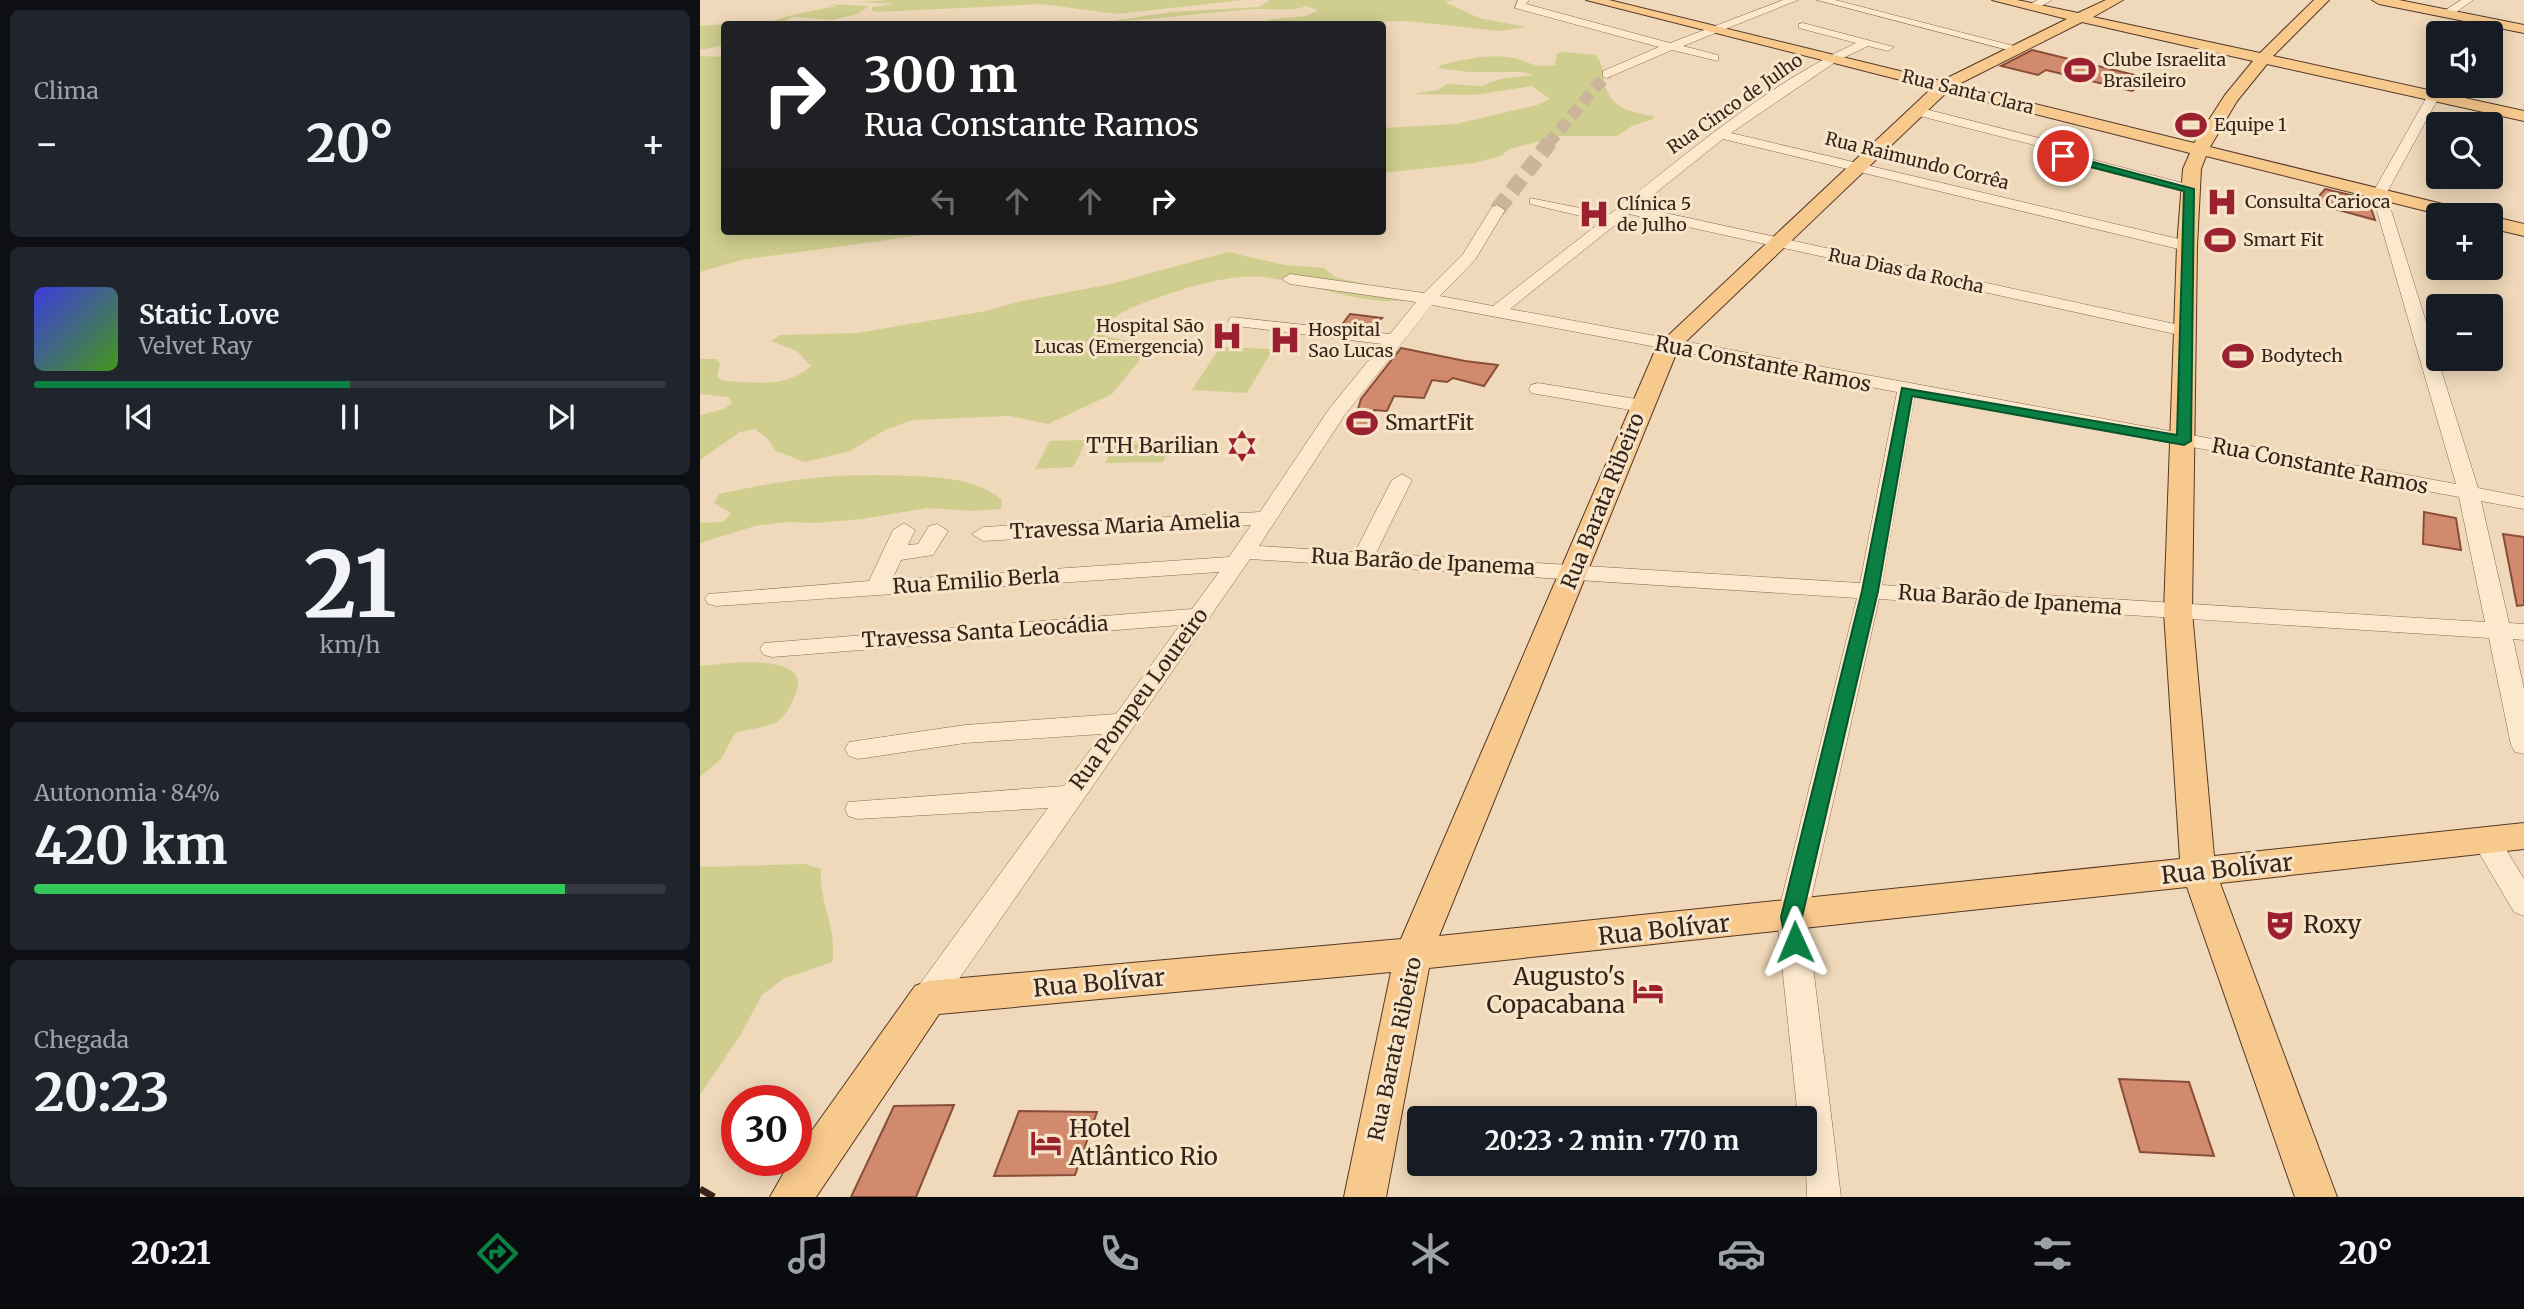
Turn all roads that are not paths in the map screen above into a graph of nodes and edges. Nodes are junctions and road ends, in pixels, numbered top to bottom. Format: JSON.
{"nodes":[{"id":1,"x":1524,"y":0,"type":"edge"},
{"id":2,"x":1593,"y":0,"type":"edge"},
{"id":3,"x":1793,"y":0,"type":"edge"},
{"id":4,"x":1822,"y":0,"type":"edge"},
{"id":5,"x":1999,"y":0,"type":"edge"},
{"id":6,"x":2047,"y":0,"type":"edge"},
{"id":7,"x":2116,"y":0,"type":"edge"},
{"id":8,"x":2322,"y":0,"type":"edge"},
{"id":9,"x":2379,"y":0,"type":"edge"},
{"id":10,"x":2468,"y":0,"type":"edge"},
{"id":11,"x":2032,"y":7,"type":"junction"},
{"id":12,"x":2447,"y":14,"type":"junction"},
{"id":13,"x":2079,"y":17,"type":"junction"},
{"id":14,"x":2481,"y":21,"type":"edge"},
{"id":15,"x":2503,"y":25,"type":"edge"},
{"id":16,"x":1803,"y":26,"type":"dead end"},
{"id":17,"x":1716,"y":29,"type":"junction"},
{"id":18,"x":2524,"y":29,"type":"edge"},
{"id":19,"x":1866,"y":42,"type":"junction"},
{"id":20,"x":1673,"y":46,"type":"junction"},
{"id":21,"x":1888,"y":47,"type":"dead end"},
{"id":22,"x":2016,"y":48,"type":"junction"},
{"id":23,"x":2260,"y":57,"type":"junction"},
{"id":24,"x":1714,"y":58,"type":"dead end"},
{"id":25,"x":1833,"y":58,"type":"junction"},
{"id":26,"x":1608,"y":74,"type":"tunnel mouth"},
{"id":27,"x":1944,"y":86,"type":"junction"},
{"id":28,"x":2426,"y":89,"type":"edge"},
{"id":29,"x":2431,"y":98,"type":"edge"},
{"id":30,"x":2460,"y":98,"type":"edge"},
{"id":31,"x":1917,"y":110,"type":"junction"},
{"id":32,"x":2524,"y":116,"type":"edge"},
{"id":33,"x":1720,"y":134,"type":"junction"},
{"id":34,"x":2059,"y":151,"type":"joint"},
{"id":35,"x":2200,"y":151,"type":"junction"},
{"id":36,"x":1857,"y":166,"type":"junction"},
{"id":37,"x":2189,"y":189,"type":"junction"},
{"id":38,"x":2379,"y":194,"type":"junction"},
{"id":39,"x":1535,"y":201,"type":"dead end"},
{"id":40,"x":2426,"y":206,"type":"edge"},
{"id":41,"x":1628,"y":209,"type":"junction"},
{"id":42,"x":1497,"y":210,"type":"tunnel mouth"},
{"id":43,"x":1614,"y":219,"type":"junction"},
{"id":44,"x":2503,"y":225,"type":"edge"},
{"id":45,"x":2524,"y":230,"type":"edge"},
{"id":46,"x":1775,"y":243,"type":"junction"},
{"id":47,"x":2187,"y":246,"type":"junction"},
{"id":48,"x":1290,"y":279,"type":"dead end"},
{"id":49,"x":1428,"y":299,"type":"junction"},
{"id":50,"x":1495,"y":313,"type":"junction"},
{"id":51,"x":2110,"y":315,"type":"joint"},
{"id":52,"x":1237,"y":321,"type":"dead end"},
{"id":53,"x":2185,"y":331,"type":"junction"},
{"id":54,"x":1393,"y":340,"type":"junction"},
{"id":55,"x":1668,"y":346,"type":"junction"},
{"id":56,"x":1538,"y":389,"type":"dead end"},
{"id":57,"x":1906,"y":391,"type":"junction"},
{"id":58,"x":1642,"y":406,"type":"junction"},
{"id":59,"x":2184,"y":441,"type":"junction"},
{"id":60,"x":1402,"y":480,"type":"dead end"},
{"id":61,"x":2469,"y":494,"type":"junction"},
{"id":62,"x":2524,"y":503,"type":"edge"},
{"id":63,"x":1266,"y":518,"type":"junction"},
{"id":64,"x":904,"y":530,"type":"dead end"},
{"id":65,"x":937,"y":531,"type":"dead end"},
{"id":66,"x":983,"y":534,"type":"dead end"},
{"id":67,"x":893,"y":554,"type":"junction"},
{"id":68,"x":1240,"y":558,"type":"junction"},
{"id":69,"x":1363,"y":558,"type":"junction"},
{"id":70,"x":1574,"y":570,"type":"junction"},
{"id":71,"x":877,"y":588,"type":"junction"},
{"id":72,"x":1870,"y":591,"type":"junction"},
{"id":73,"x":716,"y":599,"type":"dead end"},
{"id":74,"x":2178,"y":611,"type":"junction"},
{"id":75,"x":1198,"y":616,"type":"junction"},
{"id":76,"x":2500,"y":631,"type":"junction"},
{"id":77,"x":2524,"y":632,"type":"edge"},
{"id":78,"x":772,"y":649,"type":"dead end"},
{"id":79,"x":1122,"y":723,"type":"junction"},
{"id":80,"x":2524,"y":745,"type":"edge"},
{"id":81,"x":858,"y":749,"type":"dead end"},
{"id":82,"x":1070,"y":796,"type":"junction"},
{"id":83,"x":858,"y":809,"type":"dead end"},
{"id":84,"x":2524,"y":836,"type":"edge"},
{"id":85,"x":2486,"y":841,"type":"junction"},
{"id":86,"x":2199,"y":872,"type":"junction"},
{"id":87,"x":2524,"y":904,"type":"edge"},
{"id":88,"x":1792,"y":917,"type":"junction"},
{"id":89,"x":1413,"y":955,"type":"junction"},
{"id":90,"x":928,"y":998,"type":"junction"},
{"id":91,"x":792,"y":1197,"type":"edge"},
{"id":92,"x":1364,"y":1197,"type":"edge"},
{"id":93,"x":1824,"y":1197,"type":"edge"},
{"id":94,"x":2316,"y":1197,"type":"edge"}],
"edges":[{"from":1,"to":20,"type":"street"},
{"from":2,"to":17,"type":"main road","name":"Rua Santa Clara"},
{"from":3,"to":17,"type":"street"},
{"from":4,"to":22,"type":"street"},
{"from":5,"to":11,"type":"main road"},
{"from":6,"to":11,"type":"street"},
{"from":7,"to":13,"type":"main road","name":"Rua Barata Ribeiro"},
{"from":8,"to":23,"type":"main road"},
{"from":9,"to":12,"type":"main road"},
{"from":10,"to":12,"type":"street"},
{"from":11,"to":13,"type":"main road"},
{"from":12,"to":14,"type":"main road"},
{"from":13,"to":22,"type":"main road","name":"Rua Barata Ribeiro"},
{"from":13,"to":23,"type":"main road"},
{"from":15,"to":18,"type":"main road"},
{"from":16,"to":19,"type":"street"},
{"from":17,"to":20,"type":"street"},
{"from":17,"to":25,"type":"main road","name":"Rua Santa Clara"},
{"from":19,"to":21,"type":"street"},
{"from":19,"to":25,"type":"street","name":"Rua Cinco de Julho"},
{"from":20,"to":24,"type":"street"},
{"from":20,"to":26,"type":"street"},
{"from":22,"to":27,"type":"main road","name":"Rua Barata Ribeiro"},
{"from":23,"to":28,"type":"main road"},
{"from":23,"to":35,"type":"main road"},
{"from":25,"to":27,"type":"main road","name":"Rua Santa Clara"},
{"from":25,"to":33,"type":"street","name":"Rua Cinco de Julho"},
{"from":27,"to":31,"type":"main road","name":"Rua Barata Ribeiro"},
{"from":27,"to":35,"type":"main road","name":"Rua Santa Clara"},
{"from":29,"to":38,"type":"street"},
{"from":30,"to":32,"type":"main road"},
{"from":31,"to":34,"type":"street"},
{"from":31,"to":36,"type":"main road","name":"Rua Barata Ribeiro"},
{"from":33,"to":36,"type":"street","name":"Rua Raimundo Corrêa"},
{"from":33,"to":41,"type":"street","name":"Rua Cinco de Julho"},
{"from":34,"to":37,"type":"street"},
{"from":35,"to":37,"type":"main road"},
{"from":35,"to":38,"type":"main road","name":"Rua Santa Clara"},
{"from":36,"to":46,"type":"main road","name":"Rua Barata Ribeiro"},
{"from":36,"to":47,"type":"street","name":"Rua Raimundo Corrêa"},
{"from":37,"to":47,"type":"main road"},
{"from":38,"to":40,"type":"main road","name":"Rua Santa Clara"},
{"from":38,"to":61,"type":"street"},
{"from":39,"to":43,"type":"street"},
{"from":41,"to":43,"type":"street","name":"Rua Cinco de Julho"},
{"from":41,"to":46,"type":"street","name":"Rua Dias da Rocha"},
{"from":42,"to":49,"type":"street","name":"Rua Pompeu Loureiro"},
{"from":43,"to":50,"type":"street","name":"Rua Cinco de Julho"},
{"from":44,"to":45,"type":"main road"},
{"from":46,"to":51,"type":"street","name":"Rua Dias da Rocha"},
{"from":46,"to":55,"type":"main road","name":"Rua Barata Ribeiro"},
{"from":47,"to":53,"type":"main road"},
{"from":48,"to":49,"type":"street","name":"Rua Constante Ramos"},
{"from":49,"to":50,"type":"street","name":"Rua Constante Ramos"},
{"from":49,"to":54,"type":"street","name":"Rua Pompeu Loureiro"},
{"from":50,"to":55,"type":"street","name":"Rua Constante Ramos"},
{"from":51,"to":53,"type":"street","name":"Rua Dias da Rocha"},
{"from":52,"to":54,"type":"street"},
{"from":53,"to":59,"type":"main road"},
{"from":54,"to":63,"type":"street","name":"Rua Pompeu Loureiro"},
{"from":55,"to":57,"type":"street","name":"Rua Constante Ramos"},
{"from":55,"to":58,"type":"main road","name":"Rua Barata Ribeiro"},
{"from":56,"to":58,"type":"street"},
{"from":57,"to":59,"type":"street","name":"Rua Constante Ramos"},
{"from":57,"to":72,"type":"street"},
{"from":58,"to":70,"type":"main road","name":"Rua Barata Ribeiro"},
{"from":59,"to":61,"type":"street","name":"Rua Constante Ramos"},
{"from":59,"to":74,"type":"main road"},
{"from":60,"to":69,"type":"street"},
{"from":61,"to":62,"type":"street","name":"Rua Constante Ramos"},
{"from":61,"to":76,"type":"street"},
{"from":63,"to":66,"type":"street","name":"Travessa Maria Amelia"},
{"from":63,"to":68,"type":"street","name":"Rua Pompeu Loureiro"},
{"from":64,"to":67,"type":"street"},
{"from":65,"to":67,"type":"street"},
{"from":67,"to":71,"type":"street"},
{"from":68,"to":69,"type":"street","name":"Rua Barão de Ipanema"},
{"from":68,"to":71,"type":"street","name":"Rua Emilio Berla"},
{"from":68,"to":75,"type":"street","name":"Rua Pompeu Loureiro"},
{"from":69,"to":70,"type":"street","name":"Rua Barão de Ipanema"},
{"from":70,"to":72,"type":"street","name":"Rua Barão de Ipanema"},
{"from":70,"to":89,"type":"main road","name":"Rua Barata Ribeiro"},
{"from":71,"to":73,"type":"street","name":"Rua Emilio Berla"},
{"from":72,"to":74,"type":"street","name":"Rua Barão de Ipanema"},
{"from":72,"to":88,"type":"street"},
{"from":74,"to":76,"type":"street","name":"Rua Barão de Ipanema"},
{"from":74,"to":86,"type":"main road"},
{"from":75,"to":78,"type":"street","name":"Travessa Santa Leocádia"},
{"from":75,"to":79,"type":"street","name":"Rua Pompeu Loureiro"},
{"from":76,"to":77,"type":"street","name":"Rua Barão de Ipanema"},
{"from":76,"to":80,"type":"street"},
{"from":79,"to":81,"type":"street"},
{"from":79,"to":82,"type":"street","name":"Rua Pompeu Loureiro"},
{"from":82,"to":83,"type":"street"},
{"from":82,"to":90,"type":"street","name":"Rua Pompeu Loureiro"},
{"from":84,"to":85,"type":"main road","name":"Rua Bolívar"},
{"from":85,"to":86,"type":"main road","name":"Rua Bolívar"},
{"from":85,"to":87,"type":"street"},
{"from":86,"to":88,"type":"main road","name":"Rua Bolívar"},
{"from":86,"to":94,"type":"main road"},
{"from":88,"to":89,"type":"main road","name":"Rua Bolívar"},
{"from":88,"to":93,"type":"street"},
{"from":89,"to":90,"type":"main road","name":"Rua Bolívar"},
{"from":89,"to":92,"type":"main road","name":"Rua Barata Ribeiro"},
{"from":90,"to":91,"type":"main road","name":"Rua Pompeu Loureiro"}]}
